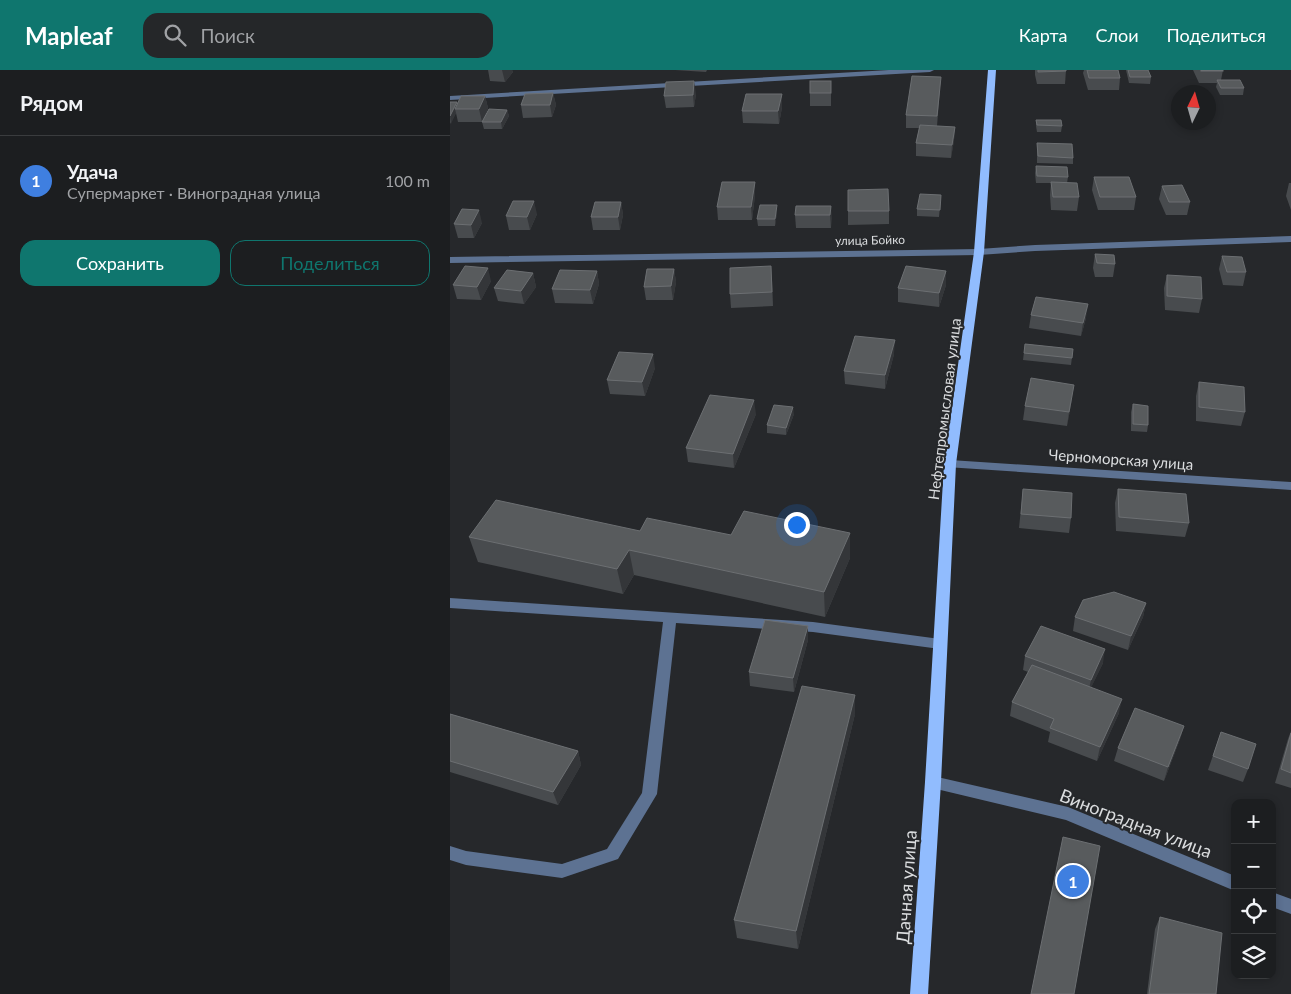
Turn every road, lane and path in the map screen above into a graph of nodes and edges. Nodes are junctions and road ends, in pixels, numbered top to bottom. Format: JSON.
{"nodes":[{"id":1,"x":743,"y":70,"type":"edge"},
{"id":2,"x":930,"y":70,"type":"edge"},
{"id":3,"x":992,"y":70,"type":"edge"},
{"id":4,"x":739,"y":81,"type":"junction"},
{"id":5,"x":450,"y":98,"type":"edge"},
{"id":6,"x":1291,"y":239,"type":"edge"},
{"id":7,"x":978,"y":252,"type":"junction"},
{"id":8,"x":450,"y":260,"type":"edge"},
{"id":9,"x":950,"y":464,"type":"junction"},
{"id":10,"x":1291,"y":486,"type":"edge"},
{"id":11,"x":450,"y":602,"type":"edge"},
{"id":12,"x":670,"y":617,"type":"junction"},
{"id":13,"x":940,"y":644,"type":"junction"},
{"id":14,"x":933,"y":782,"type":"junction"},
{"id":15,"x":450,"y":853,"type":"edge"},
{"id":16,"x":1231,"y":882,"type":"edge"},
{"id":17,"x":1276,"y":901,"type":"edge"},
{"id":18,"x":1291,"y":907,"type":"edge"},
{"id":19,"x":919,"y":994,"type":"edge"}],
"edges":[{"from":1,"to":4,"type":"street"},
{"from":2,"to":4,"type":"street"},
{"from":3,"to":7,"type":"main road","name":"Нефтепромысловая улица"},
{"from":4,"to":5,"type":"street"},
{"from":6,"to":7,"type":"street","name":"улица Бойко"},
{"from":7,"to":8,"type":"street","name":"улица Бойко"},
{"from":7,"to":9,"type":"main road","name":"Нефтепромысловая улица"},
{"from":9,"to":10,"type":"street","name":"Черноморская улица"},
{"from":9,"to":13,"type":"main road","name":"Нефтепромысловая улица"},
{"from":11,"to":12,"type":"street"},
{"from":12,"to":13,"type":"street"},
{"from":12,"to":15,"type":"street"},
{"from":13,"to":14,"type":"main road","name":"Нефтепромысловая улица"},
{"from":14,"to":16,"type":"street","name":"Виноградная улица"},
{"from":14,"to":19,"type":"main road","name":"Дачная улица"},
{"from":17,"to":18,"type":"street"}]}
